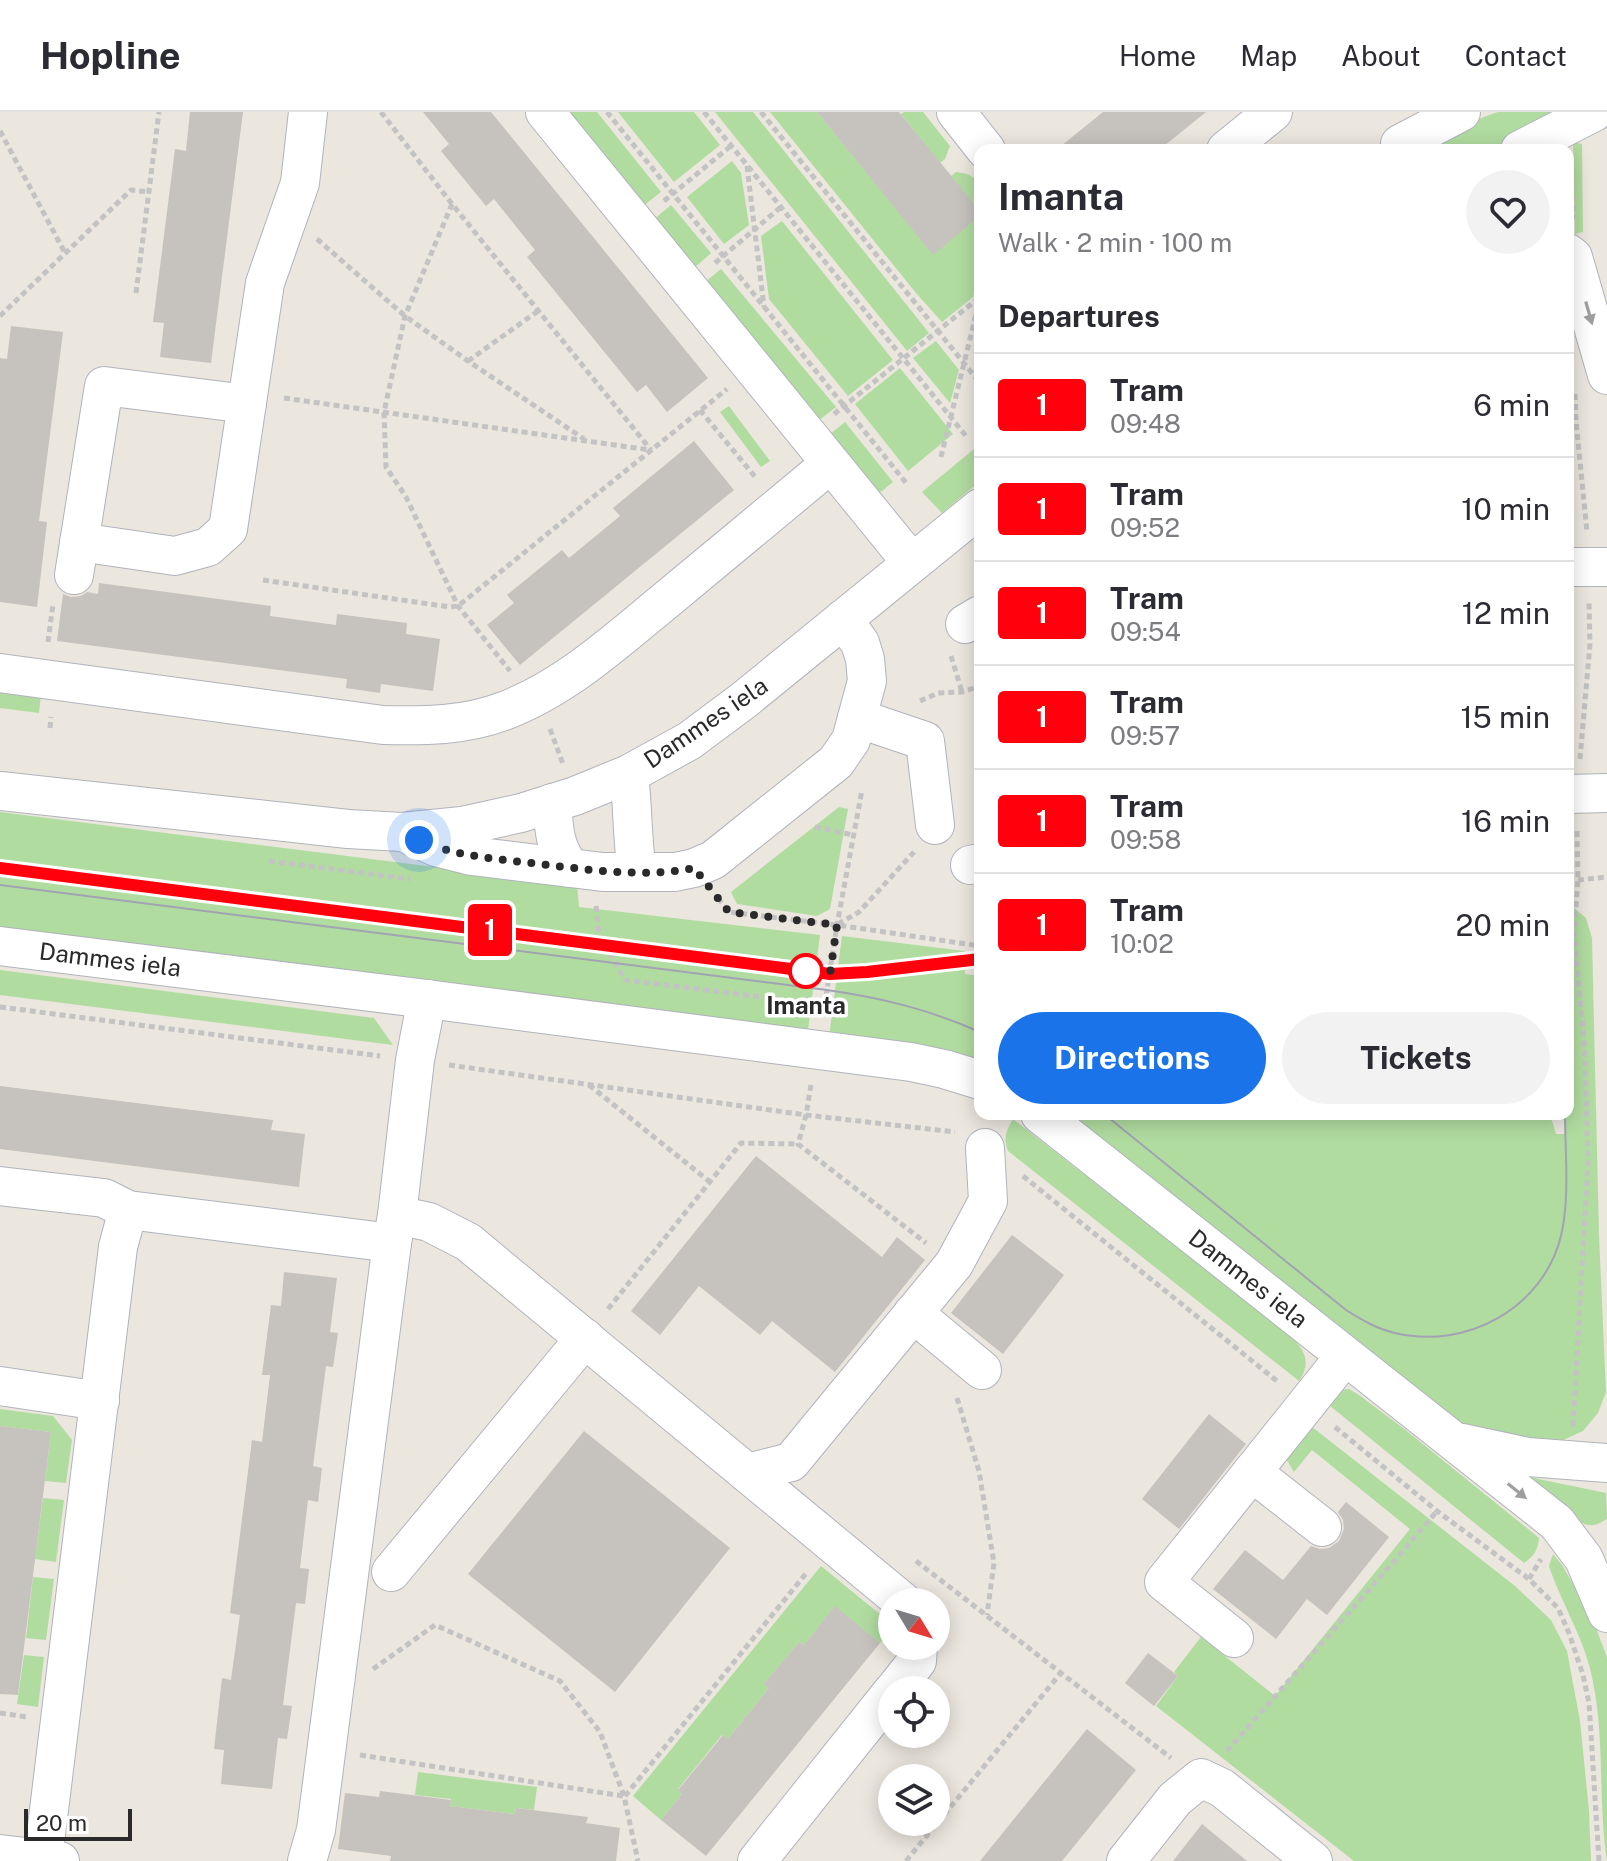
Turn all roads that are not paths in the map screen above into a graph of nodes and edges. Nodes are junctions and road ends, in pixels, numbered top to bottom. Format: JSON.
{"nodes":[{"id":1,"x":308,"y":112,"type":"edge"},
{"id":2,"x":545,"y":112,"type":"edge"},
{"id":3,"x":956,"y":112,"type":"edge"},
{"id":4,"x":1273,"y":112,"type":"edge"},
{"id":5,"x":1434,"y":112,"type":"edge"},
{"id":6,"x":1461,"y":112,"type":"edge"},
{"id":7,"x":1582,"y":118,"type":"edge"},
{"id":8,"x":981,"y":144,"type":"edge"},
{"id":9,"x":1233,"y":144,"type":"edge"},
{"id":10,"x":1400,"y":144,"type":"edge"},
{"id":11,"x":1402,"y":144,"type":"edge"},
{"id":12,"x":1532,"y":144,"type":"edge"},
{"id":13,"x":1574,"y":265,"type":"edge"},
{"id":14,"x":1607,"y":375,"type":"edge"},
{"id":15,"x":248,"y":399,"type":"junction"},
{"id":16,"x":830,"y":464,"type":"junction"},
{"id":17,"x":974,"y":513,"type":"edge"},
{"id":18,"x":912,"y":563,"type":"junction"},
{"id":19,"x":1574,"y":567,"type":"edge"},
{"id":20,"x":1607,"y":567,"type":"edge"},
{"id":21,"x":843,"y":619,"type":"junction"},
{"id":22,"x":0,"y":673,"type":"edge"},
{"id":23,"x":857,"y":718,"type":"junction"},
{"id":24,"x":629,"y":774,"type":"junction"},
{"id":25,"x":0,"y":791,"type":"edge"},
{"id":26,"x":1607,"y":793,"type":"edge"},
{"id":27,"x":1574,"y":794,"type":"edge"},
{"id":28,"x":552,"y":803,"type":"junction"},
{"id":29,"x":935,"y":825,"type":"road end"},
{"id":30,"x":402,"y":832,"type":"junction"},
{"id":31,"x":603,"y":870,"type":"junction"},
{"id":32,"x":0,"y":946,"type":"edge"},
{"id":33,"x":427,"y":999,"type":"junction"},
{"id":34,"x":974,"y":1078,"type":"edge"},
{"id":35,"x":1048,"y":1120,"type":"edge"},
{"id":36,"x":985,"y":1148,"type":"road end"},
{"id":37,"x":0,"y":1186,"type":"edge"},
{"id":38,"x":128,"y":1210,"type":"junction"},
{"id":39,"x":394,"y":1229,"type":"junction"},
{"id":40,"x":913,"y":1313,"type":"junction"},
{"id":41,"x":585,"y":1338,"type":"junction"},
{"id":42,"x":1345,"y":1356,"type":"junction"},
{"id":43,"x":969,"y":1382,"type":"road end"},
{"id":44,"x":0,"y":1386,"type":"edge"},
{"id":45,"x":100,"y":1401,"type":"junction"},
{"id":46,"x":1456,"y":1442,"type":"junction"},
{"id":47,"x":1607,"y":1463,"type":"edge"},
{"id":48,"x":1252,"y":1472,"type":"junction"},
{"id":49,"x":747,"y":1473,"type":"junction"},
{"id":50,"x":1322,"y":1527,"type":"dead end"},
{"id":51,"x":391,"y":1572,"type":"dead end"},
{"id":52,"x":886,"y":1588,"type":"edge"},
{"id":53,"x":1607,"y":1613,"type":"edge"},
{"id":54,"x":1234,"y":1638,"type":"dead end"},
{"id":55,"x":917,"y":1660,"type":"edge"},
{"id":56,"x":905,"y":1676,"type":"edge"},
{"id":57,"x":878,"y":1710,"type":"edge"},
{"id":58,"x":0,"y":1854,"type":"edge"},
{"id":59,"x":52,"y":1860,"type":"edge"},
{"id":60,"x":307,"y":1861,"type":"edge"},
{"id":61,"x":757,"y":1861,"type":"edge"},
{"id":62,"x":1126,"y":1861,"type":"edge"},
{"id":63,"x":1313,"y":1861,"type":"edge"}],
"edges":[{"from":1,"to":15,"type":"street"},
{"from":2,"to":16,"type":"street"},
{"from":3,"to":8,"type":"street"},
{"from":4,"to":9,"type":"street"},
{"from":5,"to":10,"type":"street"},
{"from":6,"to":11,"type":"street"},
{"from":7,"to":12,"type":"street"},
{"from":13,"to":14,"type":"street","one_way":true},
{"from":15,"to":15,"type":"street"},
{"from":16,"to":18,"type":"street"},
{"from":16,"to":22,"type":"street"},
{"from":17,"to":18,"type":"street","name":"Dammes iela"},
{"from":18,"to":21,"type":"street","name":"Dammes iela"},
{"from":19,"to":20,"type":"street"},
{"from":21,"to":23,"type":"street"},
{"from":21,"to":24,"type":"street","name":"Dammes iela"},
{"from":23,"to":29,"type":"street"},
{"from":23,"to":31,"type":"street"},
{"from":24,"to":28,"type":"street","name":"Dammes iela"},
{"from":24,"to":31,"type":"street"},
{"from":25,"to":30,"type":"street","name":"Dammes iela"},
{"from":26,"to":27,"type":"street"},
{"from":28,"to":30,"type":"street","name":"Dammes iela"},
{"from":28,"to":31,"type":"street"},
{"from":30,"to":31,"type":"street"},
{"from":32,"to":33,"type":"street","name":"Dammes iela"},
{"from":33,"to":34,"type":"street","name":"Dammes iela"},
{"from":33,"to":39,"type":"street"},
{"from":35,"to":42,"type":"street","name":"Dammes iela"},
{"from":36,"to":40,"type":"street"},
{"from":37,"to":38,"type":"street"},
{"from":38,"to":39,"type":"street"},
{"from":38,"to":45,"type":"street"},
{"from":39,"to":41,"type":"street"},
{"from":39,"to":60,"type":"street"},
{"from":40,"to":43,"type":"street"},
{"from":40,"to":49,"type":"street"},
{"from":41,"to":49,"type":"street"},
{"from":41,"to":51,"type":"street"},
{"from":42,"to":46,"type":"street","name":"Dammes iela"},
{"from":42,"to":48,"type":"street"},
{"from":44,"to":45,"type":"street"},
{"from":45,"to":59,"type":"street"},
{"from":46,"to":47,"type":"street","name":"Dammes iela"},
{"from":46,"to":53,"type":"street","name":"Dammes iela","one_way":true},
{"from":48,"to":50,"type":"street"},
{"from":48,"to":54,"type":"street"},
{"from":49,"to":52,"type":"street"},
{"from":55,"to":56,"type":"street"},
{"from":57,"to":61,"type":"street"},
{"from":58,"to":59,"type":"street"},
{"from":62,"to":63,"type":"street"}]}
